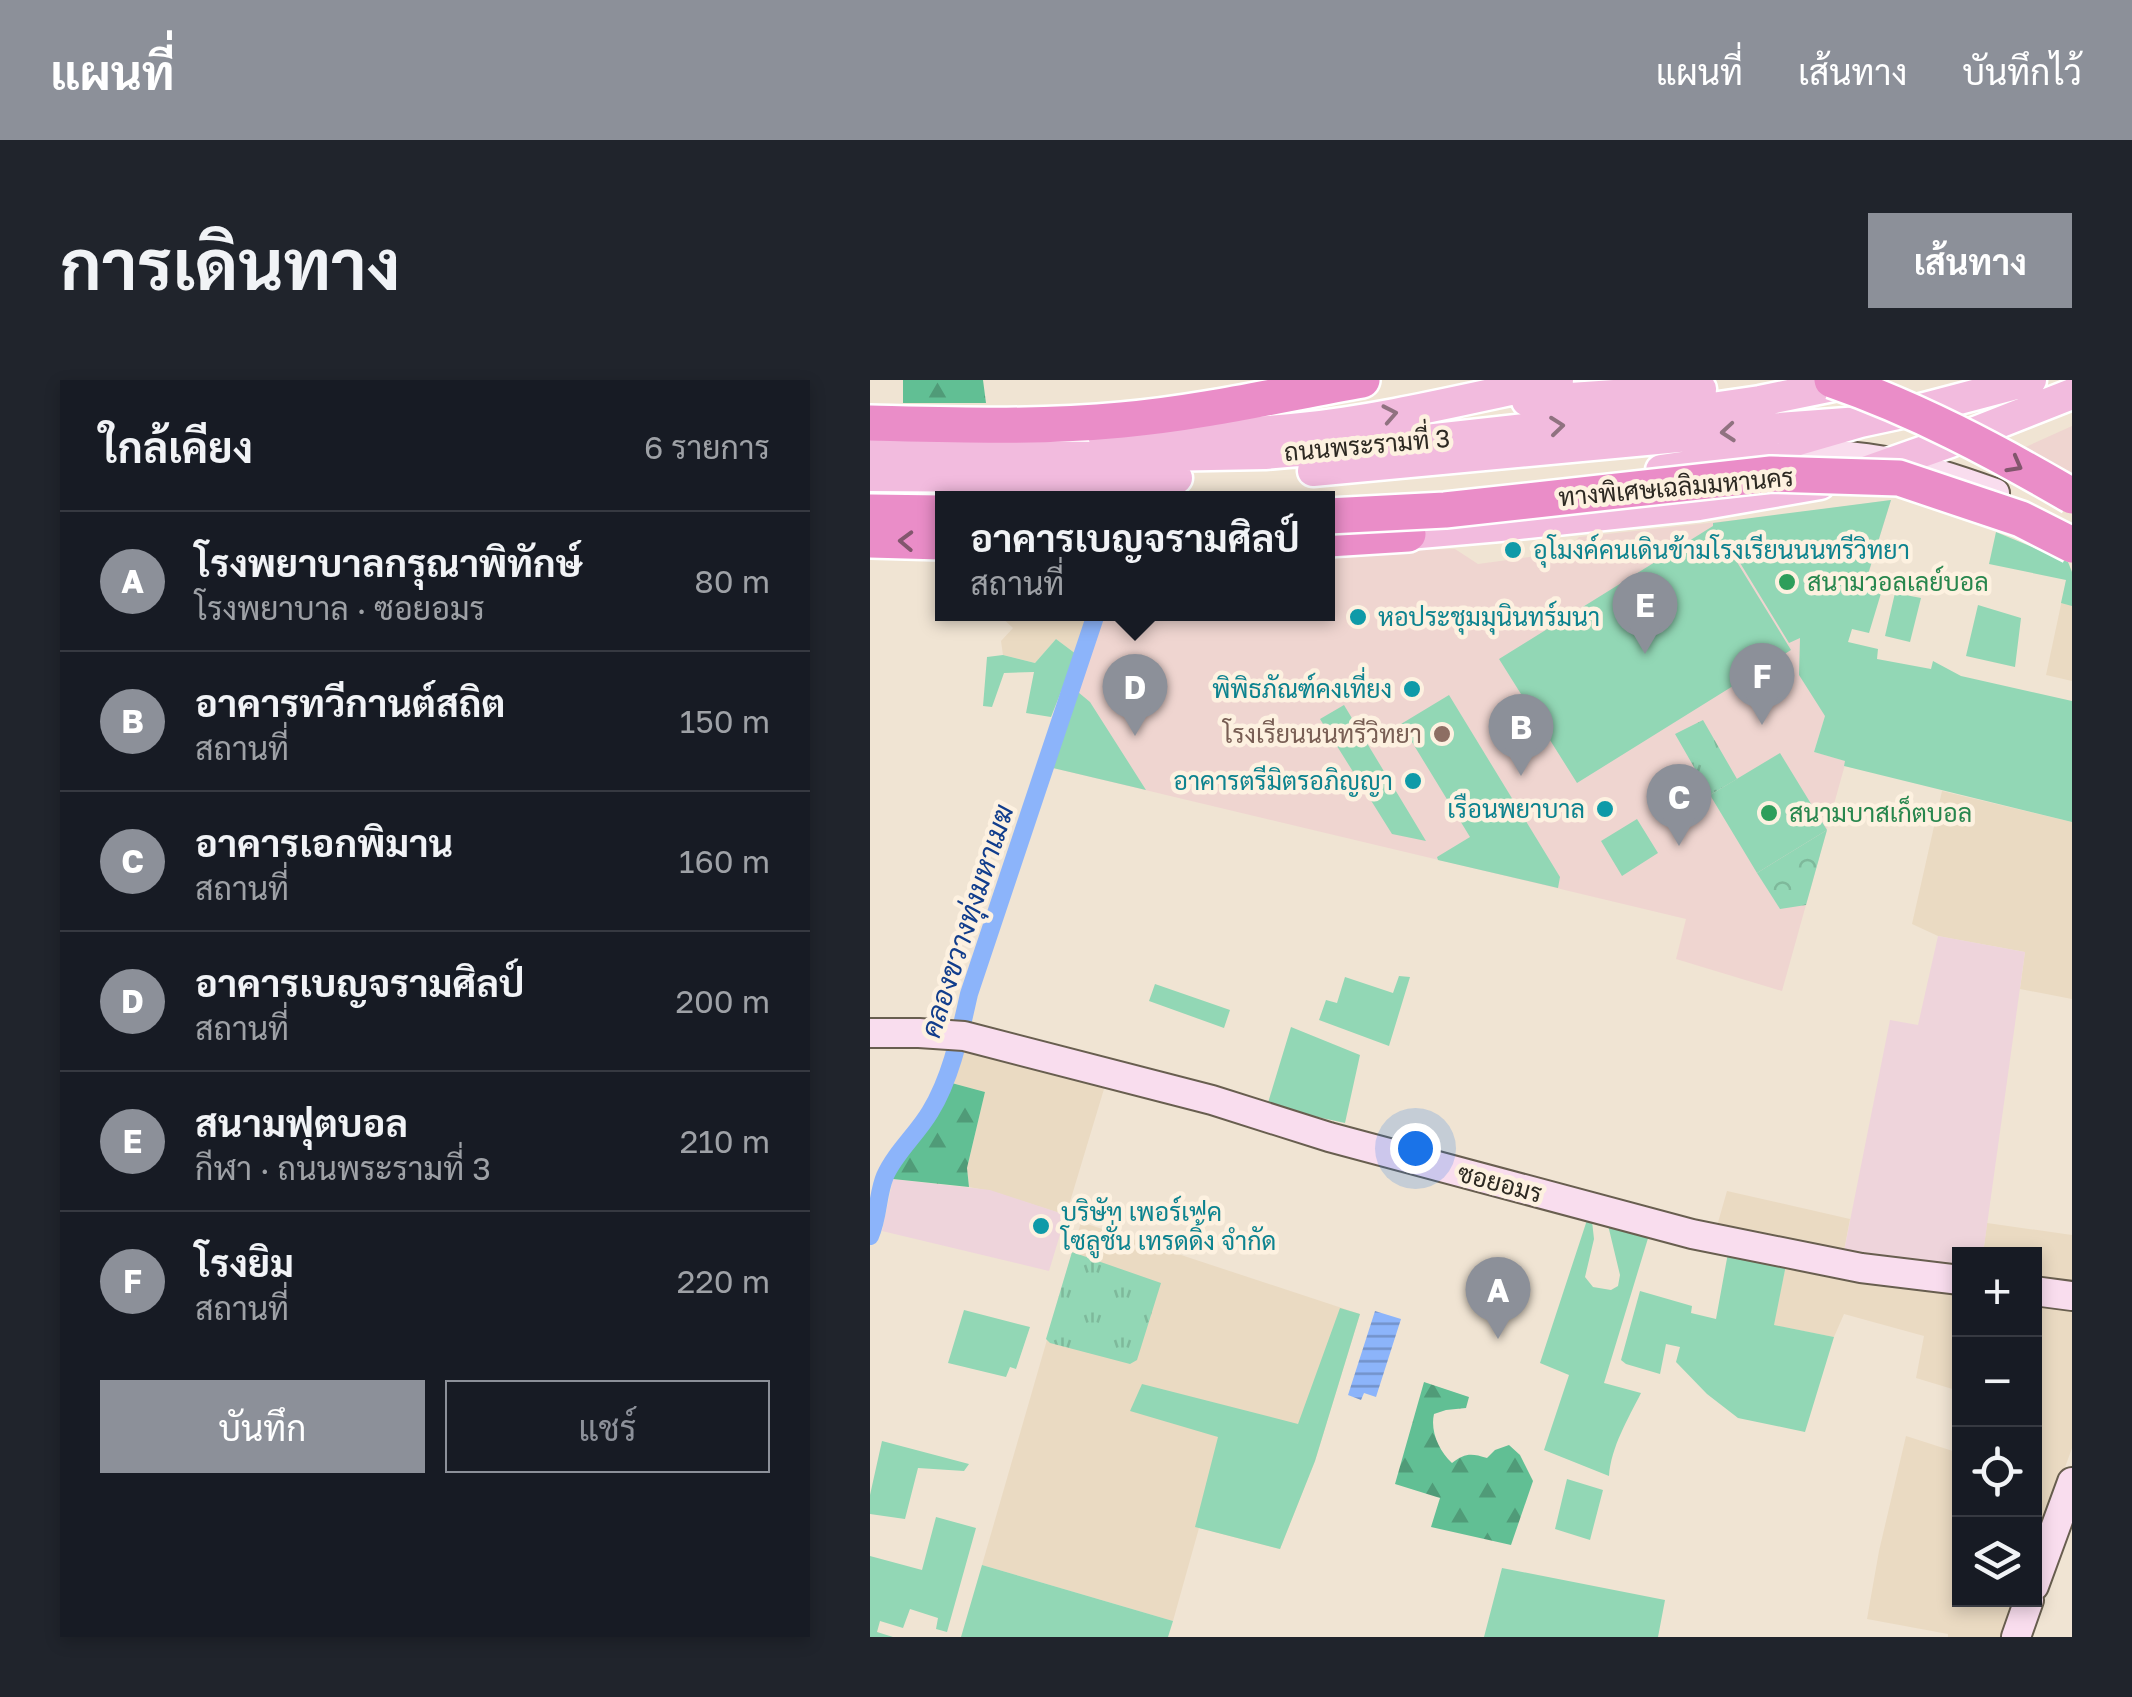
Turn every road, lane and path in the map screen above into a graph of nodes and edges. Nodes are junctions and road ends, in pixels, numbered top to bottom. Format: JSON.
{"nodes":[{"id":1,"x":1294,"y":380,"type":"edge"},
{"id":2,"x":1362,"y":380,"type":"edge"},
{"id":3,"x":1558,"y":380,"type":"edge"},
{"id":4,"x":1791,"y":380,"type":"edge"},
{"id":5,"x":1854,"y":380,"type":"edge"},
{"id":6,"x":2031,"y":380,"type":"edge"},
{"id":7,"x":2072,"y":394,"type":"edge"},
{"id":8,"x":1237,"y":402,"type":"junction"},
{"id":9,"x":1429,"y":407,"type":"junction"},
{"id":10,"x":1860,"y":422,"type":"junction"},
{"id":11,"x":870,"y":423,"type":"edge"},
{"id":12,"x":870,"y":433,"type":"edge"},
{"id":13,"x":1427,"y":451,"type":"junction"},
{"id":14,"x":870,"y":455,"type":"edge"},
{"id":15,"x":1730,"y":460,"type":"junction"},
{"id":16,"x":1898,"y":462,"type":"junction"},
{"id":17,"x":870,"y":476,"type":"edge"},
{"id":18,"x":1541,"y":486,"type":"junction"},
{"id":19,"x":2072,"y":496,"type":"edge"},
{"id":20,"x":870,"y":497,"type":"edge"},
{"id":21,"x":935,"y":498,"type":"edge"},
{"id":22,"x":1335,"y":500,"type":"edge"},
{"id":23,"x":1335,"y":503,"type":"edge"},
{"id":24,"x":870,"y":512,"type":"edge"},
{"id":25,"x":935,"y":513,"type":"edge"},
{"id":26,"x":1335,"y":516,"type":"edge"},
{"id":27,"x":1599,"y":517,"type":"junction"},
{"id":28,"x":2072,"y":531,"type":"edge"},
{"id":29,"x":1408,"y":534,"type":"junction"},
{"id":30,"x":1335,"y":539,"type":"edge"},
{"id":31,"x":870,"y":540,"type":"edge"},
{"id":32,"x":935,"y":542,"type":"edge"},
{"id":33,"x":2072,"y":546,"type":"edge"},
{"id":34,"x":870,"y":1033,"type":"edge"},
{"id":35,"x":1952,"y":1279,"type":"edge"},
{"id":36,"x":2042,"y":1291,"type":"edge"},
{"id":37,"x":2072,"y":1296,"type":"edge"},
{"id":38,"x":2072,"y":1482,"type":"edge"},
{"id":39,"x":2042,"y":1564,"type":"edge"},
{"id":40,"x":2027,"y":1607,"type":"edge"},
{"id":41,"x":2016,"y":1637,"type":"edge"}],
"edges":[{"from":1,"to":8,"type":"highway"},
{"from":2,"to":8,"type":"highway"},
{"from":3,"to":9,"type":"main road","name":"ถนนพระรามที่ 3"},
{"from":4,"to":9,"type":"main road"},
{"from":13,"to":5,"type":"main road","name":"ถนนพระรามที่ 3","one_way":true},
{"from":5,"to":19,"type":"highway","one_way":true,"bridge":true},
{"from":6,"to":10,"type":"main road","name":"ถนนพระรามที่ 3"},
{"from":7,"to":16,"type":"main road","name":"ถนนพระรามที่ 3"},
{"from":8,"to":11,"type":"highway"},
{"from":12,"to":9,"type":"main road","name":"ถนนพระรามที่ 3","one_way":true},
{"from":10,"to":13,"type":"main road","name":"ถนนพระรามที่ 3","one_way":true},
{"from":10,"to":15,"type":"main road","name":"ถนนพระรามที่ 3"},
{"from":13,"to":14,"type":"main road","name":"ถนนพระรามที่ 3"},
{"from":13,"to":17,"type":"main road","name":"ถนนพระรามที่ 3"},
{"from":15,"to":16,"type":"street"},
{"from":15,"to":18,"type":"main road","name":"ถนนพระรามที่ 3"},
{"from":16,"to":27,"type":"main road","name":"ถนนพระรามที่ 3"},
{"from":16,"to":28,"type":"street"},
{"from":18,"to":22,"type":"main road","name":"ถนนพระรามที่ 3"},
{"from":18,"to":27,"type":"main road"},
{"from":20,"to":21,"type":"main road"},
{"from":23,"to":29,"type":"main road","name":"ถนนพระรามที่ 3"},
{"from":24,"to":25,"type":"highway"},
{"from":26,"to":33,"type":"highway","name":"ทางพิเศษเฉลิมมหานคร","bridge":true},
{"from":27,"to":29,"type":"main road","name":"ถนนพระรามที่ 3"},
{"from":29,"to":30,"type":"highway"},
{"from":32,"to":31,"type":"highway","one_way":true},
{"from":34,"to":35,"type":"street","name":"ซอยอมร"},
{"from":36,"to":37,"type":"street"},
{"from":38,"to":39,"type":"street"},
{"from":40,"to":41,"type":"street"}]}
